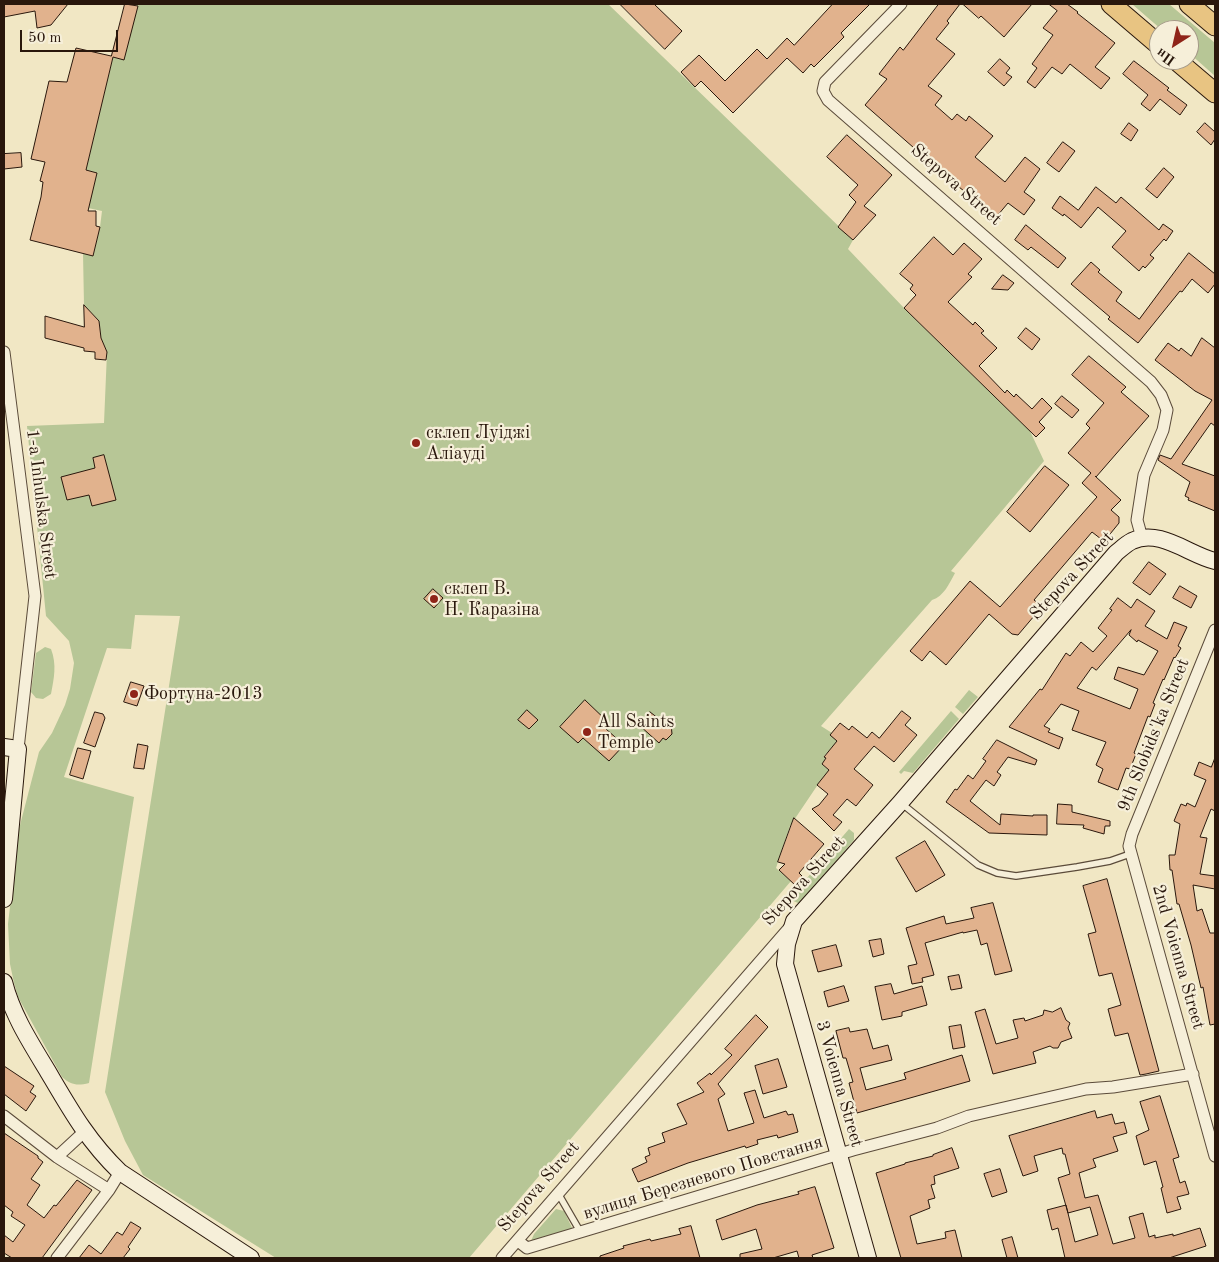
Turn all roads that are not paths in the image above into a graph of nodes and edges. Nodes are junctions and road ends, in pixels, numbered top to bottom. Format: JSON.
{"nodes":[{"id":1,"x":901,"y":4,"type":"edge"},
{"id":2,"x":1111,"y":4,"type":"edge"},
{"id":3,"x":1190,"y":4,"type":"edge"},
{"id":4,"x":1215,"y":26,"type":"edge"},
{"id":5,"x":1149,"y":36,"type":"edge"},
{"id":6,"x":1187,"y":70,"type":"edge"},
{"id":7,"x":1215,"y":94,"type":"edge"},
{"id":8,"x":4,"y":352,"type":"edge"},
{"id":9,"x":1142,"y":538,"type":"junction"},
{"id":10,"x":1215,"y":561,"type":"edge"},
{"id":11,"x":1215,"y":630,"type":"edge"},
{"id":12,"x":11,"y":748,"type":"edge"},
{"id":13,"x":900,"y":803,"type":"junction"},
{"id":14,"x":1130,"y":854,"type":"junction"},
{"id":15,"x":4,"y":899,"type":"edge"},
{"id":16,"x":794,"y":921,"type":"junction"},
{"id":17,"x":4,"y":982,"type":"edge"},
{"id":18,"x":1193,"y":1074,"type":"junction"},
{"id":19,"x":4,"y":1116,"type":"edge"},
{"id":20,"x":80,"y":1125,"type":"junction"},
{"id":21,"x":839,"y":1154,"type":"junction"},
{"id":22,"x":1215,"y":1156,"type":"edge"},
{"id":23,"x":57,"y":1157,"type":"junction"},
{"id":24,"x":120,"y":1172,"type":"junction"},
{"id":25,"x":109,"y":1190,"type":"junction"},
{"id":26,"x":558,"y":1194,"type":"junction"},
{"id":27,"x":581,"y":1233,"type":"junction"},
{"id":28,"x":518,"y":1241,"type":"junction"},
{"id":29,"x":57,"y":1258,"type":"edge"},
{"id":30,"x":251,"y":1258,"type":"edge"},
{"id":31,"x":502,"y":1258,"type":"edge"},
{"id":32,"x":868,"y":1258,"type":"edge"}],
"edges":[{"from":1,"to":9,"type":"street","name":"Stepova Street"},
{"from":2,"to":5,"type":"main road"},
{"from":3,"to":4,"type":"main road"},
{"from":6,"to":7,"type":"main road"},
{"from":8,"to":12,"type":"street","name":"1-a Inhulska Street"},
{"from":9,"to":10,"type":"street","name":"Stepova Street"},
{"from":9,"to":13,"type":"street","name":"Stepova Street"},
{"from":11,"to":14,"type":"street","name":"9th Slobids'ka Street"},
{"from":12,"to":15,"type":"street"},
{"from":13,"to":14,"type":"lane"},
{"from":13,"to":16,"type":"street","name":"Stepova Street"},
{"from":14,"to":18,"type":"street","name":"2nd Voienna Street"},
{"from":16,"to":21,"type":"street","name":"3 Voienna Street"},
{"from":16,"to":26,"type":"street","name":"Stepova Street"},
{"from":17,"to":20,"type":"street"},
{"from":18,"to":21,"type":"street","name":"вулиця Березневого Повстання"},
{"from":18,"to":22,"type":"street","name":"2nd Voienna Street"},
{"from":19,"to":23,"type":"street"},
{"from":20,"to":23,"type":"street"},
{"from":20,"to":24,"type":"street"},
{"from":21,"to":27,"type":"street","name":"вулиця Березневого Повстання"},
{"from":21,"to":32,"type":"street","name":"3 Voienna Street"},
{"from":23,"to":25,"type":"street"},
{"from":24,"to":25,"type":"street"},
{"from":24,"to":30,"type":"street"},
{"from":25,"to":29,"type":"street"},
{"from":26,"to":27,"type":"lane"},
{"from":26,"to":28,"type":"street","name":"Stepova Street"},
{"from":27,"to":28,"type":"street","name":"вулиця Березневого Повстання"},
{"from":28,"to":31,"type":"street","name":"Stepova Street"}]}
